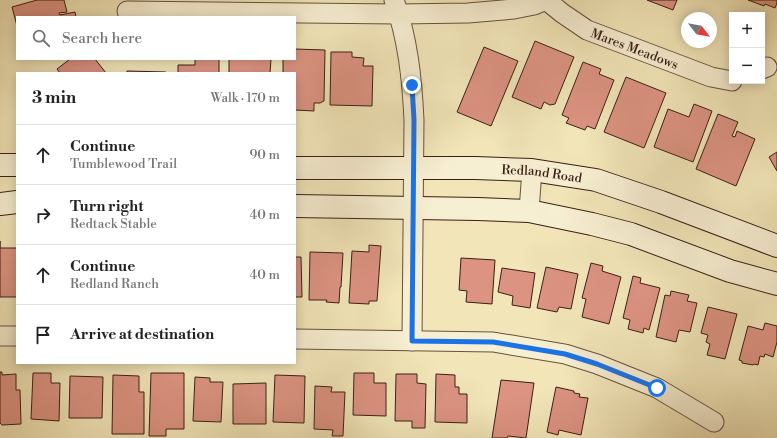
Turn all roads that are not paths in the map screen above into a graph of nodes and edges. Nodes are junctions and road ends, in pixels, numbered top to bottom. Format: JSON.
{"nodes":[{"id":1,"x":546,"y":0,"type":"edge"},
{"id":2,"x":396,"y":7,"type":"edge"},
{"id":3,"x":127,"y":11,"type":"dead end"},
{"id":4,"x":729,"y":80,"type":"edge"},
{"id":5,"x":0,"y":165,"type":"edge"},
{"id":6,"x":16,"y":165,"type":"edge"},
{"id":7,"x":296,"y":168,"type":"edge"},
{"id":8,"x":413,"y":169,"type":"junction"},
{"id":9,"x":532,"y":170,"type":"junction"},
{"id":10,"x":16,"y":202,"type":"edge"},
{"id":11,"x":0,"y":204,"type":"edge"},
{"id":12,"x":296,"y":206,"type":"edge"},
{"id":13,"x":413,"y":208,"type":"junction"},
{"id":14,"x":529,"y":211,"type":"junction"},
{"id":15,"x":777,"y":246,"type":"edge"},
{"id":16,"x":777,"y":284,"type":"edge"},
{"id":17,"x":0,"y":336,"type":"edge"},
{"id":18,"x":16,"y":336,"type":"edge"},
{"id":19,"x":296,"y":339,"type":"edge"},
{"id":20,"x":412,"y":341,"type":"junction"},
{"id":21,"x":714,"y":422,"type":"dead end"}],
"edges":[{"from":1,"to":2,"type":"street"},
{"from":1,"to":4,"type":"street","name":"Mares Meadows"},
{"from":2,"to":3,"type":"street"},
{"from":2,"to":8,"type":"street"},
{"from":5,"to":6,"type":"main road"},
{"from":7,"to":8,"type":"main road","name":"Redland Road"},
{"from":8,"to":9,"type":"main road","name":"Redland Road"},
{"from":8,"to":13,"type":"street"},
{"from":9,"to":14,"type":"street"},
{"from":9,"to":15,"type":"main road","name":"Redland Road"},
{"from":10,"to":11,"type":"main road"},
{"from":12,"to":13,"type":"main road"},
{"from":13,"to":14,"type":"main road"},
{"from":13,"to":20,"type":"street"},
{"from":14,"to":16,"type":"main road"},
{"from":17,"to":18,"type":"street"},
{"from":19,"to":20,"type":"street"},
{"from":20,"to":21,"type":"street"}]}
